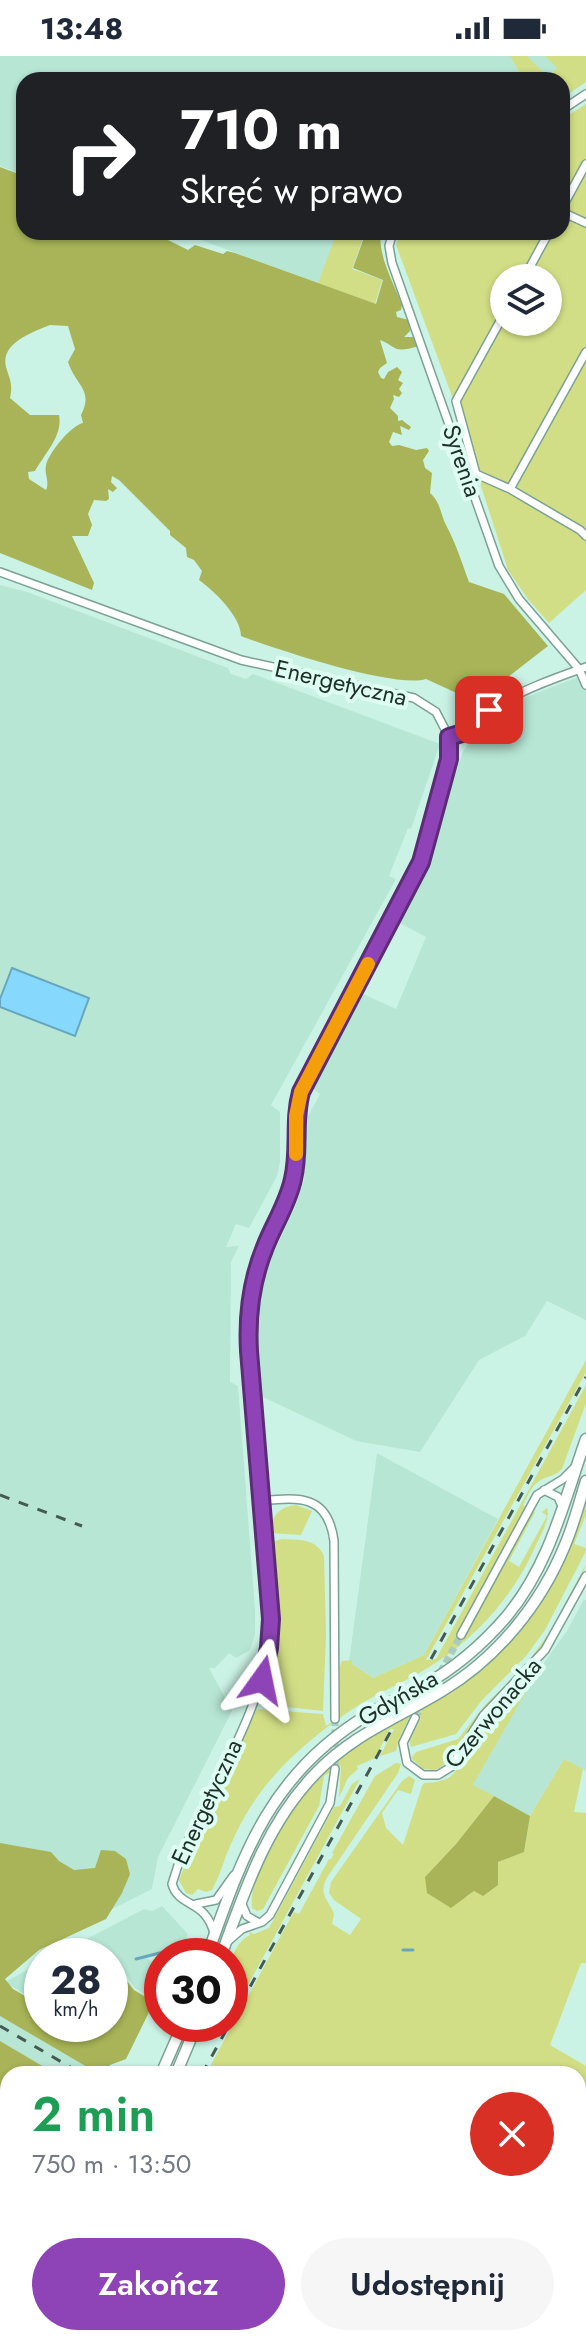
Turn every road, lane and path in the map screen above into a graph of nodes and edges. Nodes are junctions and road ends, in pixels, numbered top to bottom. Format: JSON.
{"nodes":[{"id":1,"x":586,"y":164,"type":"edge"},
{"id":2,"x":570,"y":195,"type":"edge"},
{"id":3,"x":391,"y":240,"type":"edge"},
{"id":4,"x":545,"y":240,"type":"edge"},
{"id":5,"x":532,"y":264,"type":"edge"},
{"id":6,"x":492,"y":336,"type":"edge"},
{"id":7,"x":586,"y":352,"type":"edge"},
{"id":8,"x":476,"y":474,"type":"junction"},
{"id":9,"x":468,"y":480,"type":"junction"},
{"id":10,"x":510,"y":489,"type":"junction"},
{"id":11,"x":586,"y":536,"type":"edge"},
{"id":12,"x":0,"y":572,"type":"edge"},
{"id":13,"x":582,"y":668,"type":"edge"},
{"id":14,"x":586,"y":685,"type":"edge"},
{"id":15,"x":449,"y":737,"type":"junction"},
{"id":16,"x":586,"y":1439,"type":"edge"},
{"id":17,"x":577,"y":1464,"type":"junction"},
{"id":18,"x":586,"y":1481,"type":"edge"},
{"id":19,"x":544,"y":1490,"type":"junction"},
{"id":20,"x":262,"y":1501,"type":"junction"},
{"id":21,"x":562,"y":1512,"type":"junction"},
{"id":22,"x":586,"y":1576,"type":"edge"},
{"id":23,"x":461,"y":1635,"type":"tunnel mouth"},
{"id":24,"x":415,"y":1718,"type":"tunnel mouth"},
{"id":25,"x":335,"y":1719,"type":"tunnel mouth"},
{"id":26,"x":335,"y":1769,"type":"tunnel mouth"},
{"id":27,"x":238,"y":1870,"type":"junction"},
{"id":28,"x":241,"y":1901,"type":"junction"},
{"id":29,"x":195,"y":1904,"type":"junction"},
{"id":30,"x":259,"y":1923,"type":"junction"},
{"id":31,"x":214,"y":1935,"type":"junction"},
{"id":32,"x":213,"y":1938,"type":"edge"},
{"id":33,"x":228,"y":1938,"type":"edge"},
{"id":34,"x":232,"y":1938,"type":"edge"},
{"id":35,"x":175,"y":2042,"type":"edge"},
{"id":36,"x":189,"y":2042,"type":"edge"},
{"id":37,"x":165,"y":2066,"type":"edge"},
{"id":38,"x":179,"y":2066,"type":"edge"}],
"edges":[{"from":1,"to":2,"type":"street"},
{"from":3,"to":9,"type":"street","name":"Syrenia"},
{"from":4,"to":5,"type":"street"},
{"from":6,"to":8,"type":"street"},
{"from":7,"to":10,"type":"street"},
{"from":8,"to":9,"type":"street"},
{"from":8,"to":10,"type":"street"},
{"from":9,"to":13,"type":"street","name":"Syrenia"},
{"from":10,"to":11,"type":"street"},
{"from":12,"to":15,"type":"street","name":"Energetyczna"},
{"from":13,"to":14,"type":"street","name":"Syrenia"},
{"from":13,"to":15,"type":"street"},
{"from":15,"to":20,"type":"street","name":"Energetyczna"},
{"from":16,"to":17,"type":"main road","name":"Gdyńska"},
{"from":17,"to":19,"type":"street"},
{"from":17,"to":21,"type":"main road","name":"Gdyńska"},
{"from":18,"to":28,"type":"main road","name":"Gdyńska"},
{"from":19,"to":21,"type":"street"},
{"from":19,"to":23,"type":"street"},
{"from":20,"to":25,"type":"street"},
{"from":20,"to":29,"type":"street","name":"Energetyczna"},
{"from":21,"to":27,"type":"main road","name":"Gdyńska"},
{"from":22,"to":24,"type":"street","name":"Czerwonacka"},
{"from":26,"to":30,"type":"street"},
{"from":27,"to":29,"type":"street","name":"Energetyczna"},
{"from":27,"to":31,"type":"main road","name":"Gdyńska"},
{"from":28,"to":30,"type":"street"},
{"from":28,"to":33,"type":"main road","name":"Gdyńska"},
{"from":29,"to":31,"type":"street","name":"Energetyczna"},
{"from":30,"to":34,"type":"street"},
{"from":31,"to":32,"type":"main road","name":"Gdyńska"},
{"from":35,"to":37,"type":"main road"},
{"from":36,"to":38,"type":"main road"}]}
